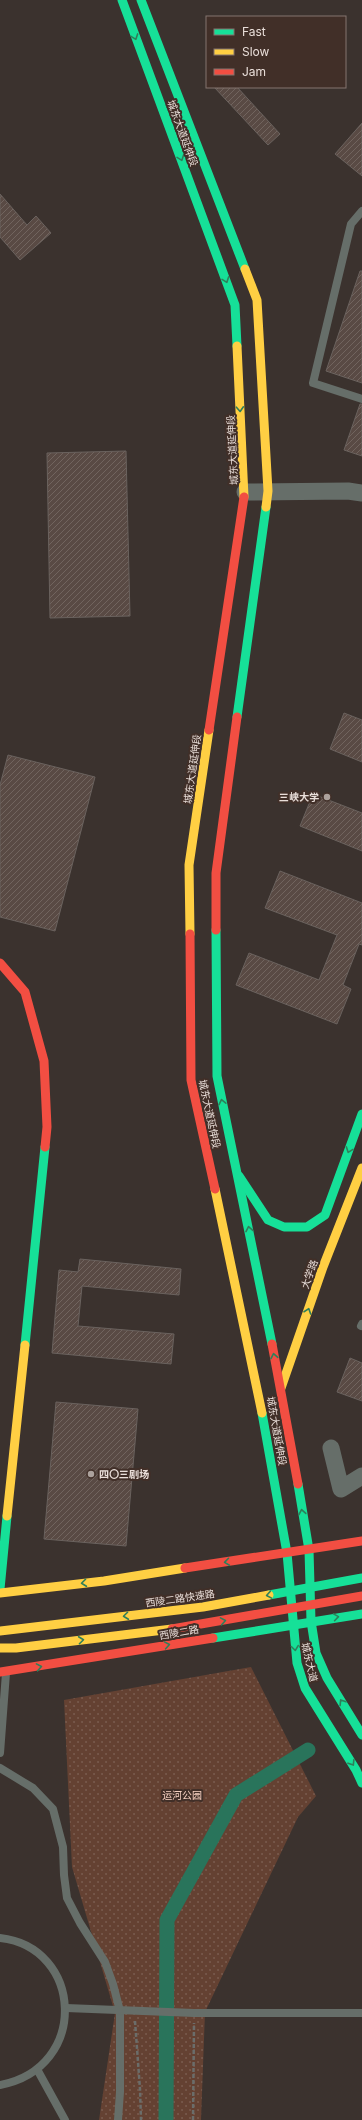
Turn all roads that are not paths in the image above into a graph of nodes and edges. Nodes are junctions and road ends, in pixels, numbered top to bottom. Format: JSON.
{"nodes":[{"id":1,"x":122,"y":0,"type":"edge"},
{"id":2,"x":141,"y":0,"type":"edge"},
{"id":3,"x":362,"y":211,"type":"edge"},
{"id":4,"x":362,"y":399,"type":"edge"},
{"id":5,"x":268,"y":491,"type":"junction"},
{"id":6,"x":245,"y":492,"type":"junction"},
{"id":7,"x":362,"y":492,"type":"edge"},
{"id":8,"x":0,"y":963,"type":"edge"},
{"id":9,"x":362,"y":1114,"type":"edge"},
{"id":10,"x":362,"y":1168,"type":"edge"},
{"id":11,"x":238,"y":1173,"type":"junction"},
{"id":12,"x":281,"y":1388,"type":"junction"},
{"id":13,"x":331,"y":1448,"type":"dead end"},
{"id":14,"x":362,"y":1476,"type":"edge"},
{"id":15,"x":362,"y":1541,"type":"edge"},
{"id":16,"x":309,"y":1550,"type":"junction"},
{"id":17,"x":287,"y":1553,"type":"junction"},
{"id":18,"x":2,"y":1557,"type":"edge"},
{"id":19,"x":362,"y":1578,"type":"edge"},
{"id":20,"x":0,"y":1589,"type":"edge"},
{"id":21,"x":0,"y":1593,"type":"edge"},
{"id":22,"x":362,"y":1596,"type":"edge"},
{"id":23,"x":362,"y":1614,"type":"edge"},
{"id":24,"x":311,"y":1621,"type":"junction"},
{"id":25,"x":292,"y":1624,"type":"junction"},
{"id":26,"x":0,"y":1631,"type":"edge"},
{"id":27,"x":0,"y":1648,"type":"edge"},
{"id":28,"x":3,"y":1672,"type":"edge"},
{"id":29,"x":362,"y":1735,"type":"edge"},
{"id":30,"x":0,"y":1753,"type":"edge"},
{"id":31,"x":0,"y":1768,"type":"edge"},
{"id":32,"x":362,"y":1783,"type":"edge"},
{"id":33,"x":0,"y":1938,"type":"edge"},
{"id":34,"x":66,"y":2008,"type":"junction"},
{"id":35,"x":120,"y":2011,"type":"junction"},
{"id":36,"x":362,"y":2012,"type":"edge"},
{"id":37,"x":38,"y":2071,"type":"junction"},
{"id":38,"x":0,"y":2086,"type":"edge"},
{"id":39,"x":65,"y":2120,"type":"edge"},
{"id":40,"x":118,"y":2120,"type":"edge"}],
"edges":[{"from":1,"to":6,"type":"main road","name":"城东大道延伸段","one_way":true},
{"from":2,"to":5,"type":"main road","name":"城东大道延伸段"},
{"from":3,"to":4,"type":"lane"},
{"from":5,"to":6,"type":"street"},
{"from":5,"to":7,"type":"street"},
{"from":11,"to":5,"type":"main road","name":"城东大道延伸段","one_way":true},
{"from":6,"to":17,"type":"main road","name":"城东大道延伸段"},
{"from":8,"to":18,"type":"main road"},
{"from":9,"to":11,"type":"main road","one_way":true},
{"from":12,"to":10,"type":"main road","name":"大学路","one_way":true},
{"from":12,"to":11,"type":"main road","name":"城东大道延伸段","one_way":true},
{"from":16,"to":12,"type":"main road","name":"城东大道延伸段","one_way":true},
{"from":13,"to":14,"type":"street"},
{"from":15,"to":16,"type":"main road"},
{"from":16,"to":17,"type":"main road"},
{"from":16,"to":24,"type":"main road","name":"城东大道"},
{"from":17,"to":21,"type":"main road","one_way":true},
{"from":17,"to":25,"type":"main road","name":"城东大道"},
{"from":18,"to":20,"type":"main road"},
{"from":19,"to":26,"type":"main road","name":"西陵二路快速路","one_way":true,"bridge":true},
{"from":27,"to":22,"type":"main road","one_way":true,"bridge":true},
{"from":24,"to":23,"type":"main road","name":"西陵二路","one_way":true},
{"from":24,"to":25,"type":"main road","name":"西陵二路"},
{"from":29,"to":24,"type":"main road","name":"城东大道","one_way":true},
{"from":28,"to":25,"type":"main road","name":"西陵二路","one_way":true},
{"from":25,"to":32,"type":"main road","name":"城东大道","one_way":true},
{"from":28,"to":30,"type":"lane"},
{"from":31,"to":35,"type":"lane"},
{"from":33,"to":34,"type":"lane"},
{"from":34,"to":35,"type":"lane"},
{"from":34,"to":37,"type":"lane"},
{"from":35,"to":36,"type":"lane"},
{"from":35,"to":40,"type":"lane"},
{"from":37,"to":38,"type":"lane"},
{"from":37,"to":39,"type":"lane"}]}
